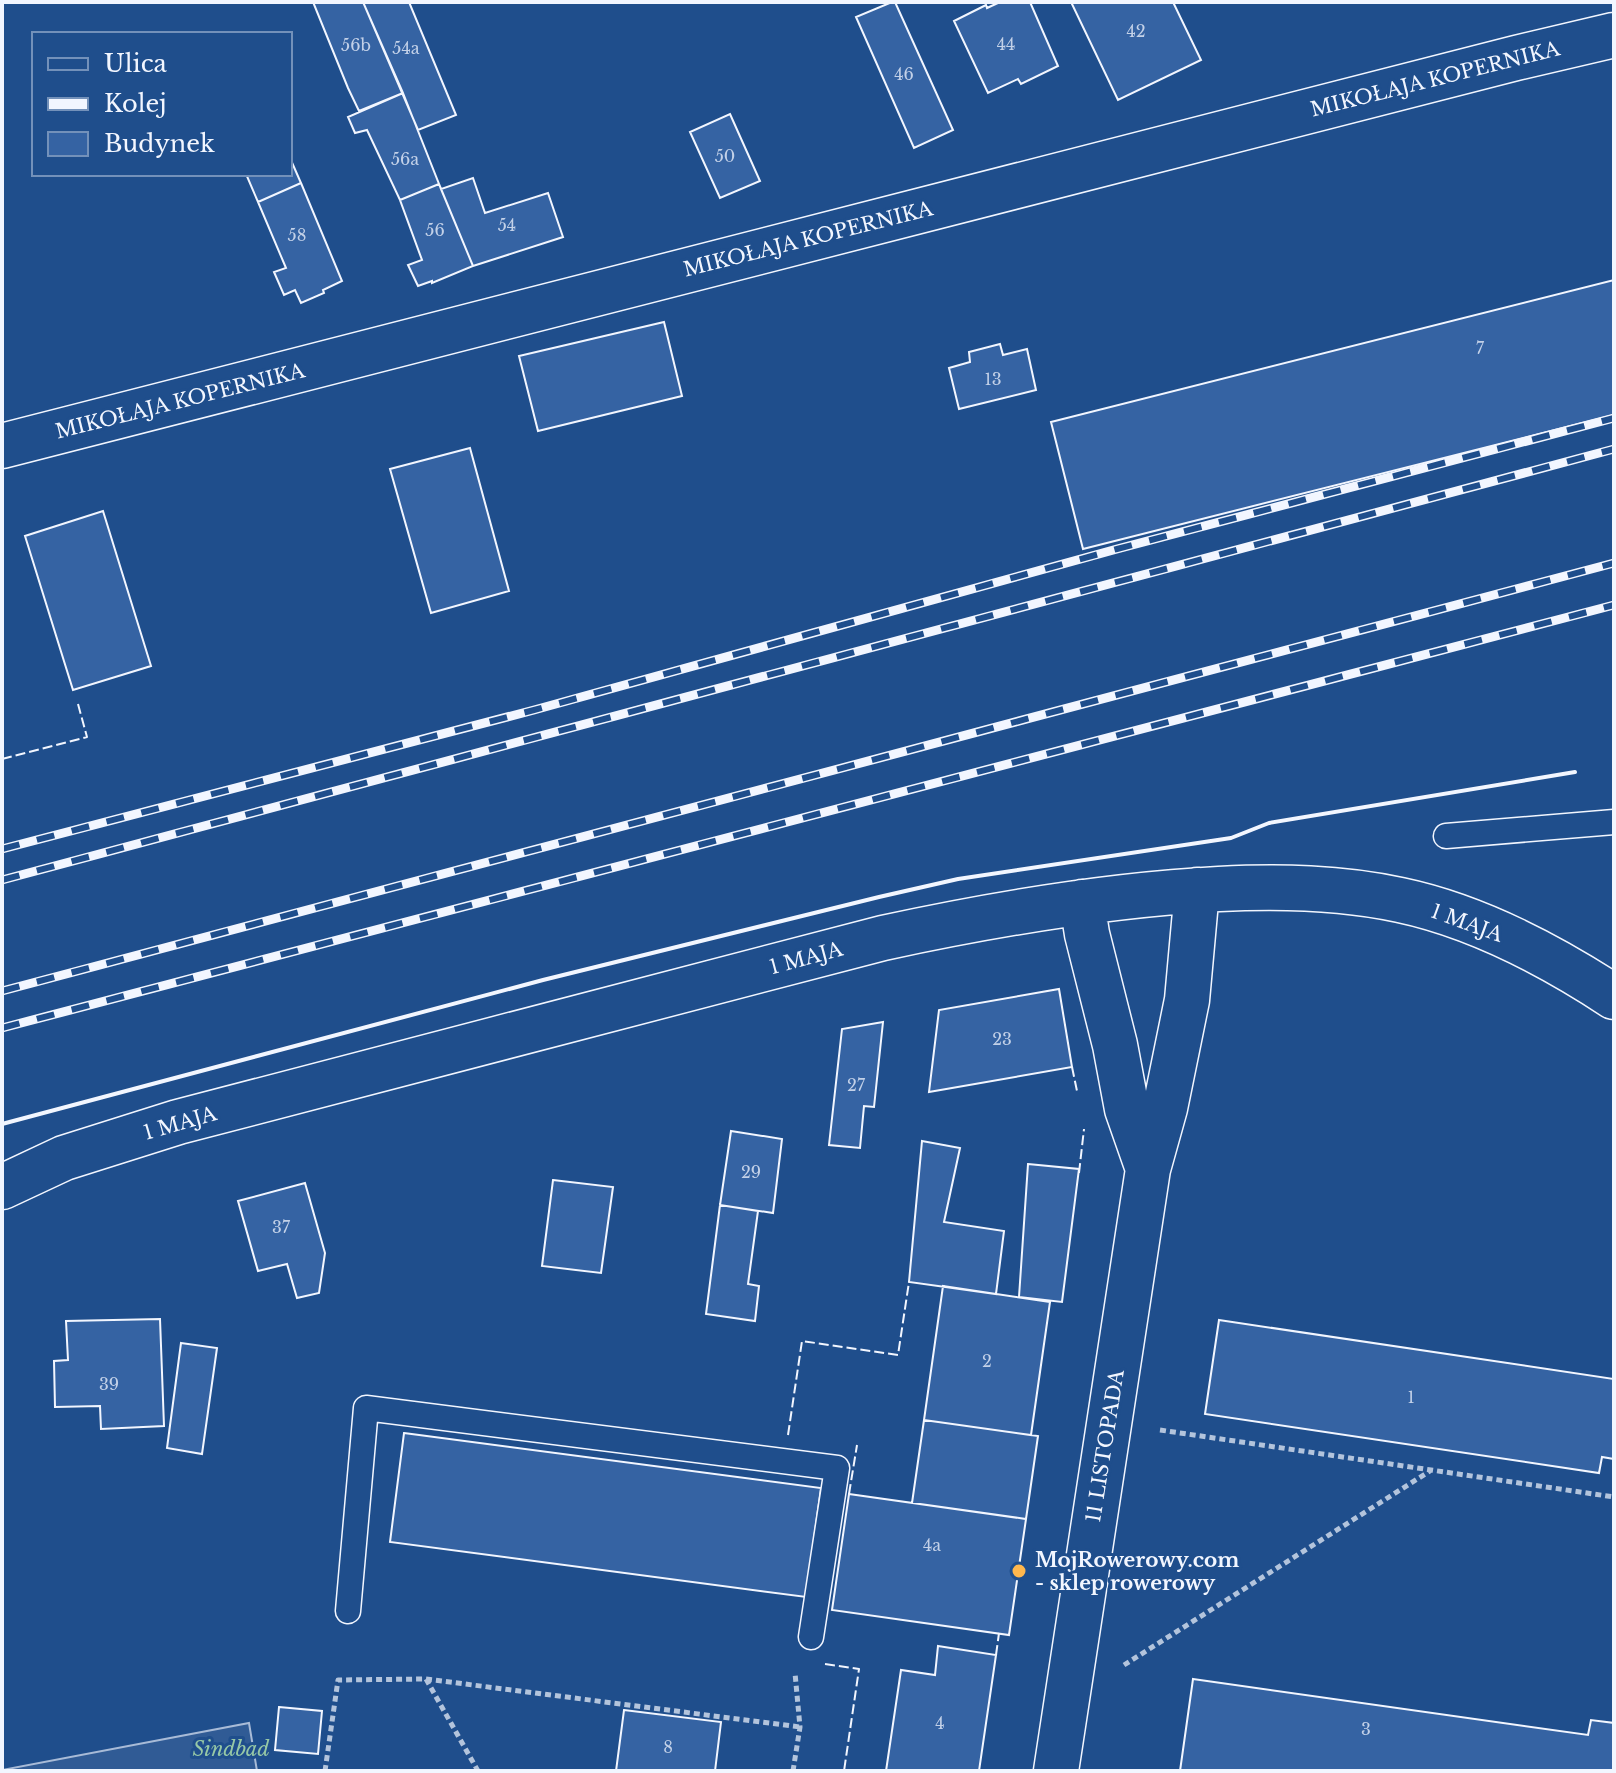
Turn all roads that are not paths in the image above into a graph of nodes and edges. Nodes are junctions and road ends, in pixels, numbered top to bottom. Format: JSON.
{"nodes":[{"id":1,"x":1614,"y":35,"type":"edge"},
{"id":2,"x":2,"y":446,"type":"edge"},
{"id":3,"x":1614,"y":822,"type":"edge"},
{"id":4,"x":1446,"y":836,"type":"dead end"},
{"id":5,"x":1197,"y":890,"type":"junction"},
{"id":6,"x":1082,"y":902,"type":"junction"},
{"id":7,"x":1614,"y":997,"type":"edge"},
{"id":8,"x":1148,"y":1169,"type":"junction"},
{"id":9,"x":2,"y":1187,"type":"edge"},
{"id":10,"x":348,"y":1611,"type":"dead end"},
{"id":11,"x":811,"y":1637,"type":"dead end"},
{"id":12,"x":1056,"y":1771,"type":"edge"}],
"edges":[{"from":1,"to":2,"type":"street","name":"MIKOŁAJA KOPERNIKA"},
{"from":3,"to":4,"type":"lane"},
{"from":5,"to":6,"type":"street","name":"1 MAJA"},
{"from":5,"to":7,"type":"street","name":"1 MAJA"},
{"from":5,"to":8,"type":"street","name":"11 LISTOPADA"},
{"from":6,"to":8,"type":"street","name":"11 LISTOPADA"},
{"from":6,"to":9,"type":"street","name":"1 MAJA"},
{"from":8,"to":12,"type":"street","name":"11 LISTOPADA"},
{"from":10,"to":11,"type":"lane"}]}
